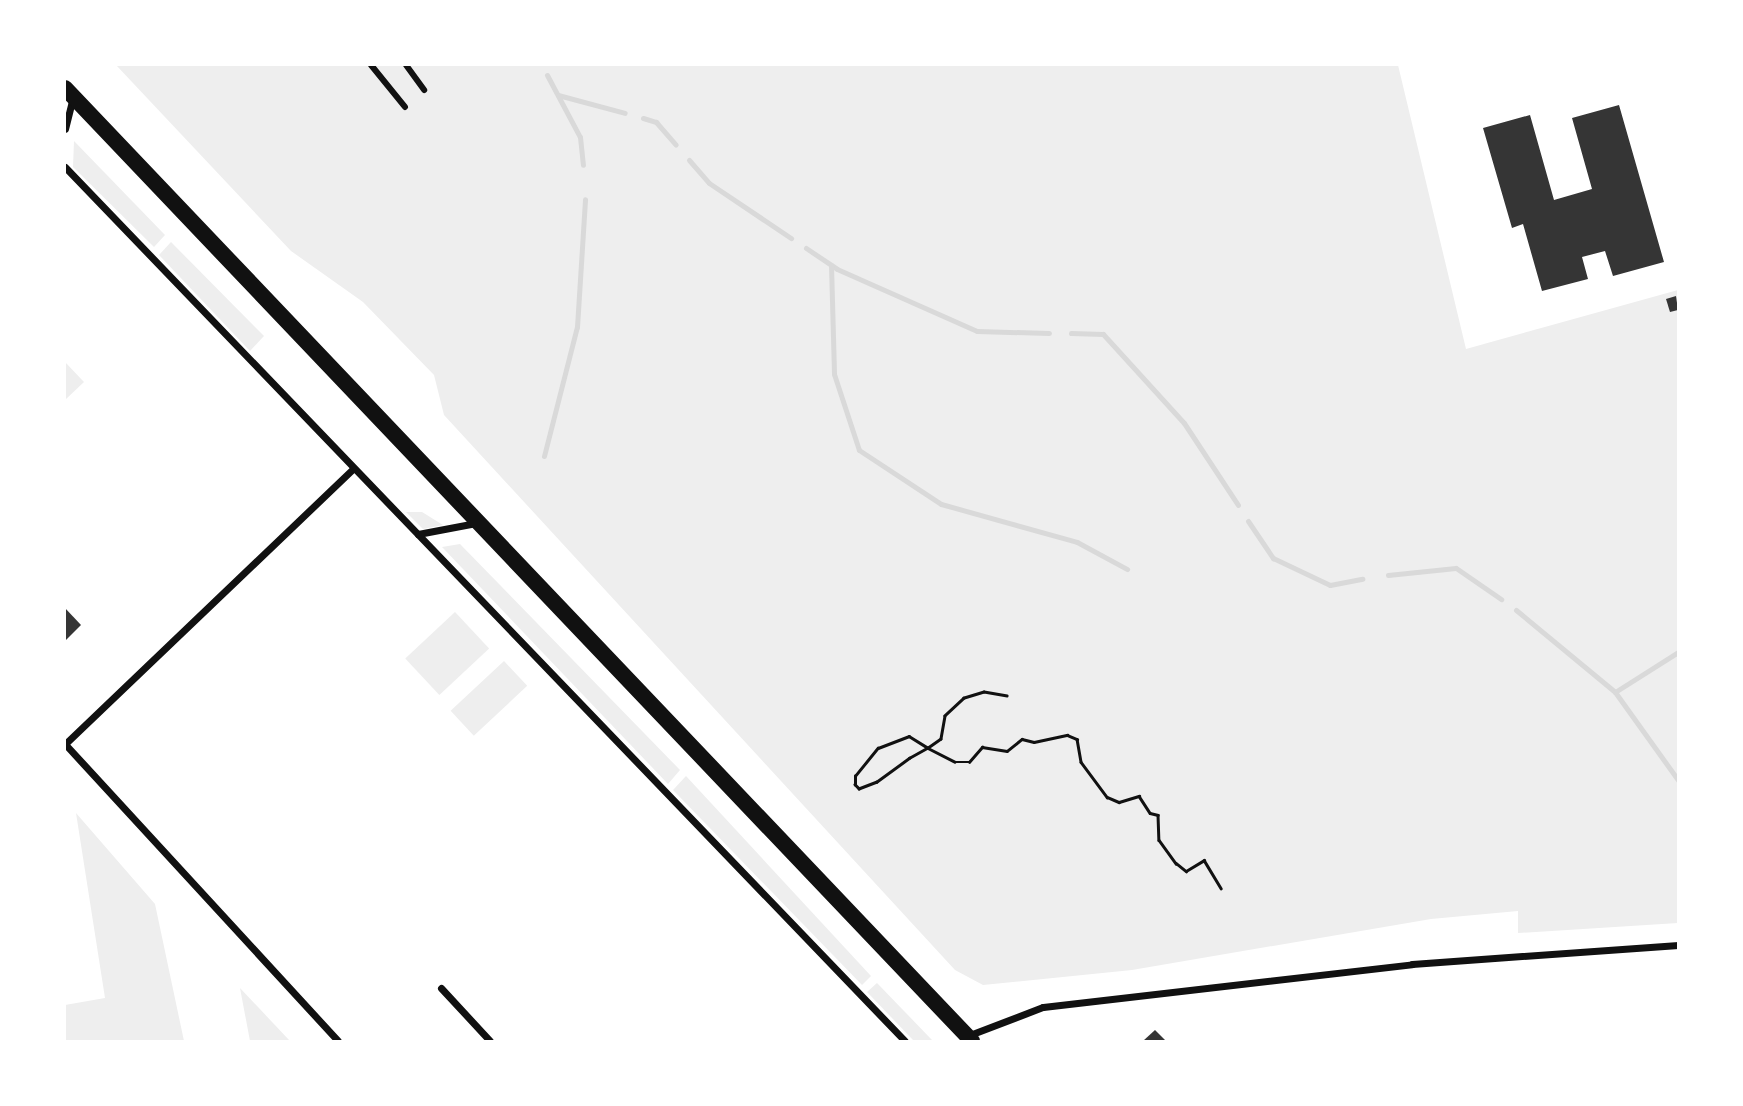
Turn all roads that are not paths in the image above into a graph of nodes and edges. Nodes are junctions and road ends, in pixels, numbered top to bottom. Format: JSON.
{"nodes":[{"id":1,"x":372,"y":65,"type":"edge"},
{"id":2,"x":406,"y":65,"type":"edge"},
{"id":3,"x":424,"y":90,"type":"dead end"},
{"id":4,"x":69,"y":93,"type":"edge"},
{"id":5,"x":404,"y":107,"type":"dead end"},
{"id":6,"x":65,"y":129,"type":"edge"},
{"id":7,"x":65,"y":167,"type":"edge"},
{"id":8,"x":353,"y":469,"type":"junction"},
{"id":9,"x":477,"y":523,"type":"junction"},
{"id":10,"x":418,"y":534,"type":"junction"},
{"id":11,"x":65,"y":744,"type":"edge"},
{"id":12,"x":1678,"y":946,"type":"edge"},
{"id":13,"x":441,"y":988,"type":"dead end"},
{"id":14,"x":969,"y":1039,"type":"edge"},
{"id":15,"x":338,"y":1041,"type":"edge"},
{"id":16,"x":489,"y":1041,"type":"edge"},
{"id":17,"x":905,"y":1041,"type":"edge"}],
"edges":[{"from":1,"to":5,"type":"street"},
{"from":2,"to":3,"type":"street"},
{"from":4,"to":6,"type":"street"},
{"from":4,"to":9,"type":"highway"},
{"from":7,"to":8,"type":"street"},
{"from":8,"to":10,"type":"street"},
{"from":8,"to":11,"type":"street"},
{"from":9,"to":10,"type":"street"},
{"from":9,"to":14,"type":"highway"},
{"from":10,"to":17,"type":"street"},
{"from":11,"to":15,"type":"street"},
{"from":12,"to":14,"type":"street"},
{"from":13,"to":16,"type":"street"}]}
